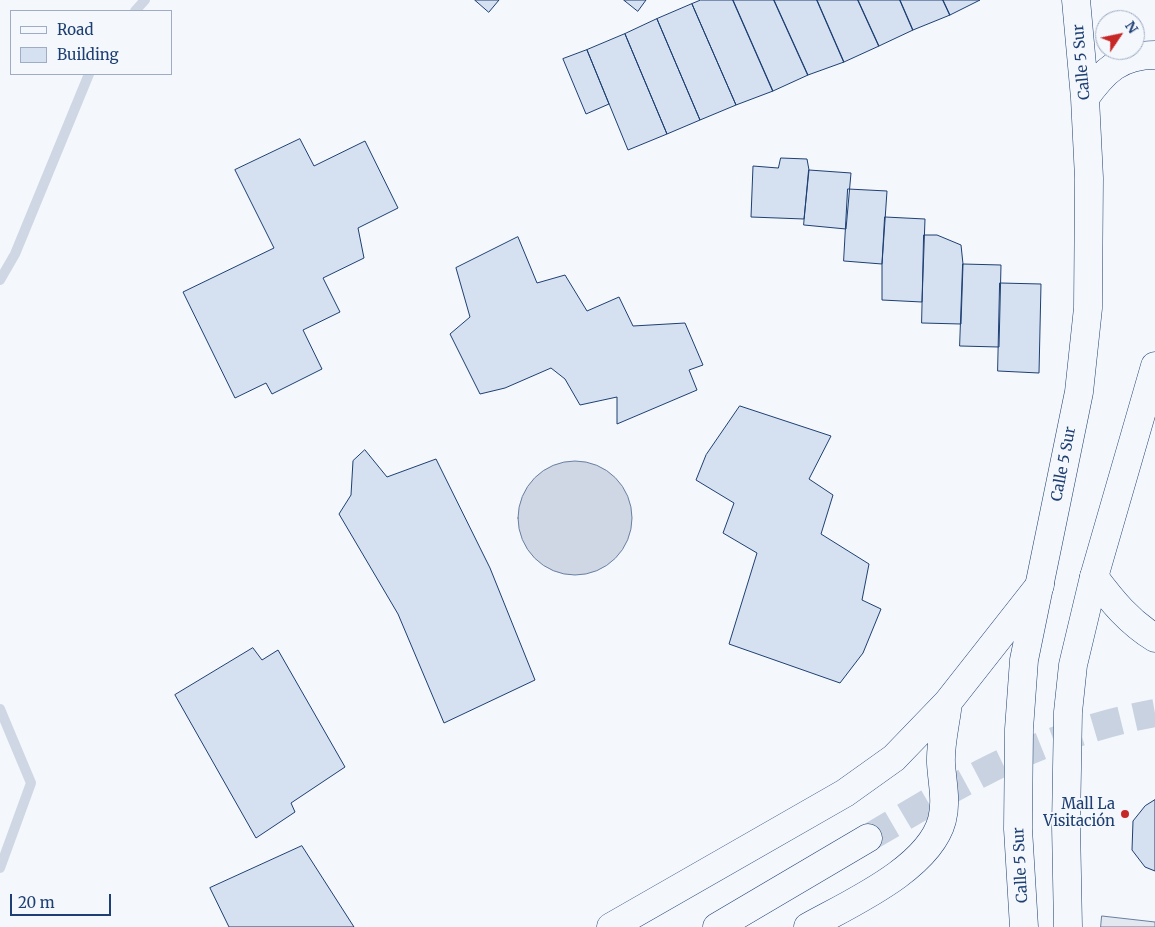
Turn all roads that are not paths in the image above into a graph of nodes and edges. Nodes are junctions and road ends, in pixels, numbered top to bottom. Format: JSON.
{"nodes":[{"id":1,"x":1076,"y":0,"type":"edge"},
{"id":2,"x":1155,"y":55,"type":"edge"},
{"id":3,"x":1085,"y":98,"type":"junction"},
{"id":4,"x":1155,"y":366,"type":"edge"},
{"id":5,"x":1094,"y":577,"type":"junction"},
{"id":6,"x":1040,"y":585,"type":"junction"},
{"id":7,"x":1155,"y":638,"type":"edge"},
{"id":8,"x":948,"y":702,"type":"junction"},
{"id":9,"x":868,"y":838,"type":"tunnel mouth"},
{"id":10,"x":611,"y":927,"type":"edge"},
{"id":11,"x":717,"y":927,"type":"edge"},
{"id":12,"x":808,"y":927,"type":"edge"},
{"id":13,"x":1024,"y":927,"type":"edge"},
{"id":14,"x":1068,"y":927,"type":"edge"}],
"edges":[{"from":1,"to":3,"type":"street","name":"Calle 5 Sur"},
{"from":2,"to":3,"type":"street"},
{"from":3,"to":6,"type":"street","name":"Calle 5 Sur"},
{"from":4,"to":5,"type":"street"},
{"from":5,"to":7,"type":"street"},
{"from":5,"to":14,"type":"street"},
{"from":6,"to":8,"type":"street"},
{"from":6,"to":13,"type":"street","name":"Calle 5 Sur"},
{"from":8,"to":10,"type":"street"},
{"from":8,"to":12,"type":"street"},
{"from":9,"to":11,"type":"street"}]}
